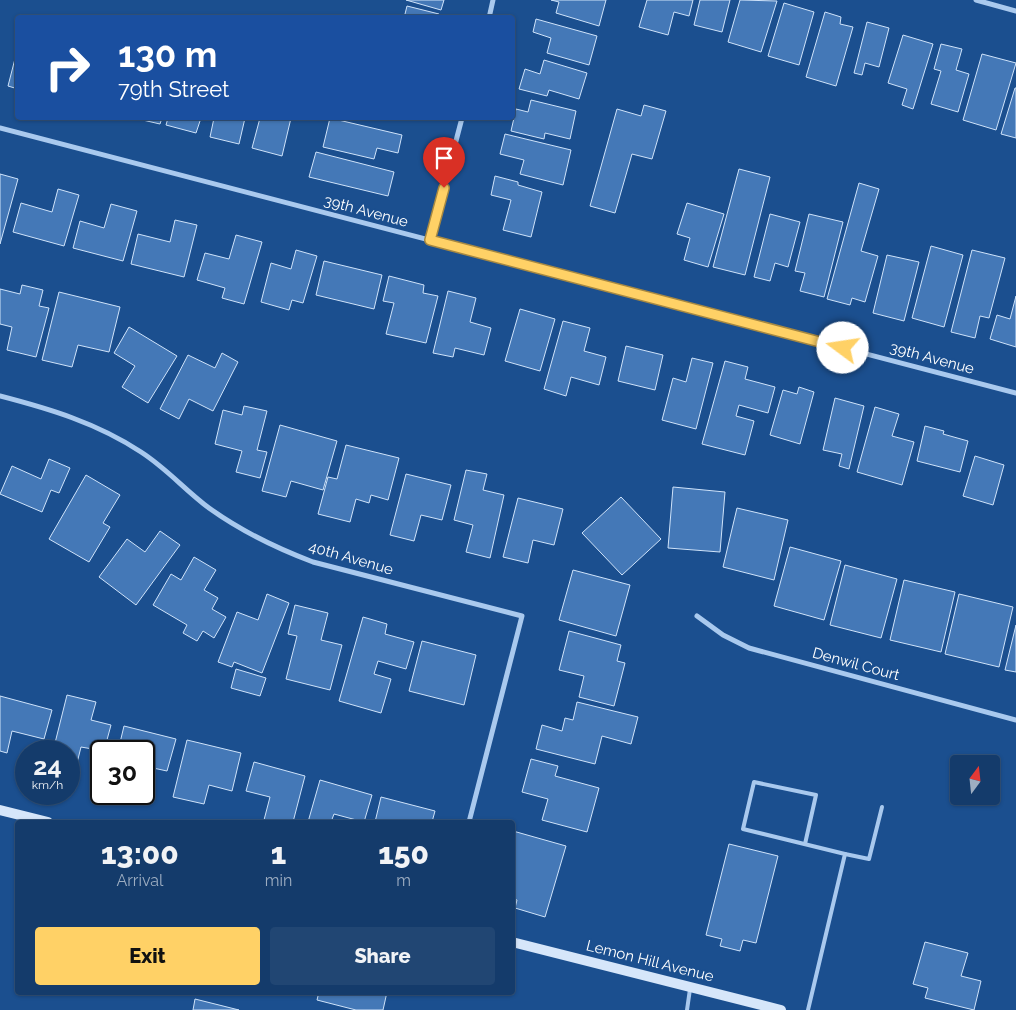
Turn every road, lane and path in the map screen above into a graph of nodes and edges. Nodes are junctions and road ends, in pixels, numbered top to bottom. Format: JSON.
{"nodes":[{"id":1,"x":494,"y":0,"type":"edge"},
{"id":2,"x":976,"y":0,"type":"edge"},
{"id":3,"x":1016,"y":11,"type":"edge"},
{"id":4,"x":490,"y":15,"type":"edge"},
{"id":5,"x":461,"y":120,"type":"edge"},
{"id":6,"x":0,"y":128,"type":"edge"},
{"id":7,"x":430,"y":240,"type":"junction"},
{"id":8,"x":1016,"y":393,"type":"edge"},
{"id":9,"x":0,"y":396,"type":"edge"},
{"id":10,"x":698,"y":616,"type":"dead end"},
{"id":11,"x":1016,"y":720,"type":"edge"},
{"id":12,"x":882,"y":807,"type":"dead end"},
{"id":13,"x":0,"y":810,"type":"edge"},
{"id":14,"x":40,"y":820,"type":"edge"},
{"id":15,"x":470,"y":820,"type":"edge"},
{"id":16,"x":805,"y":844,"type":"junction"},
{"id":17,"x":845,"y":854,"type":"junction"},
{"id":18,"x":515,"y":943,"type":"edge"},
{"id":19,"x":690,"y":987,"type":"junction"},
{"id":20,"x":687,"y":1010,"type":"edge"},
{"id":21,"x":781,"y":1010,"type":"edge"},
{"id":22,"x":808,"y":1010,"type":"edge"}],
"edges":[{"from":1,"to":4,"type":"street"},
{"from":2,"to":3,"type":"street"},
{"from":5,"to":7,"type":"street"},
{"from":6,"to":7,"type":"street","name":"39th Avenue"},
{"from":7,"to":8,"type":"street","name":"39th Avenue"},
{"from":9,"to":15,"type":"street","name":"40th Avenue"},
{"from":10,"to":11,"type":"street","name":"Denwil Court"},
{"from":12,"to":17,"type":"lane"},
{"from":13,"to":14,"type":"street"},
{"from":16,"to":16,"type":"lane"},
{"from":16,"to":17,"type":"lane"},
{"from":17,"to":22,"type":"lane"},
{"from":18,"to":19,"type":"street","name":"Lemon Hill Avenue"},
{"from":19,"to":20,"type":"lane"},
{"from":19,"to":21,"type":"street","name":"Lemon Hill Avenue"}]}
